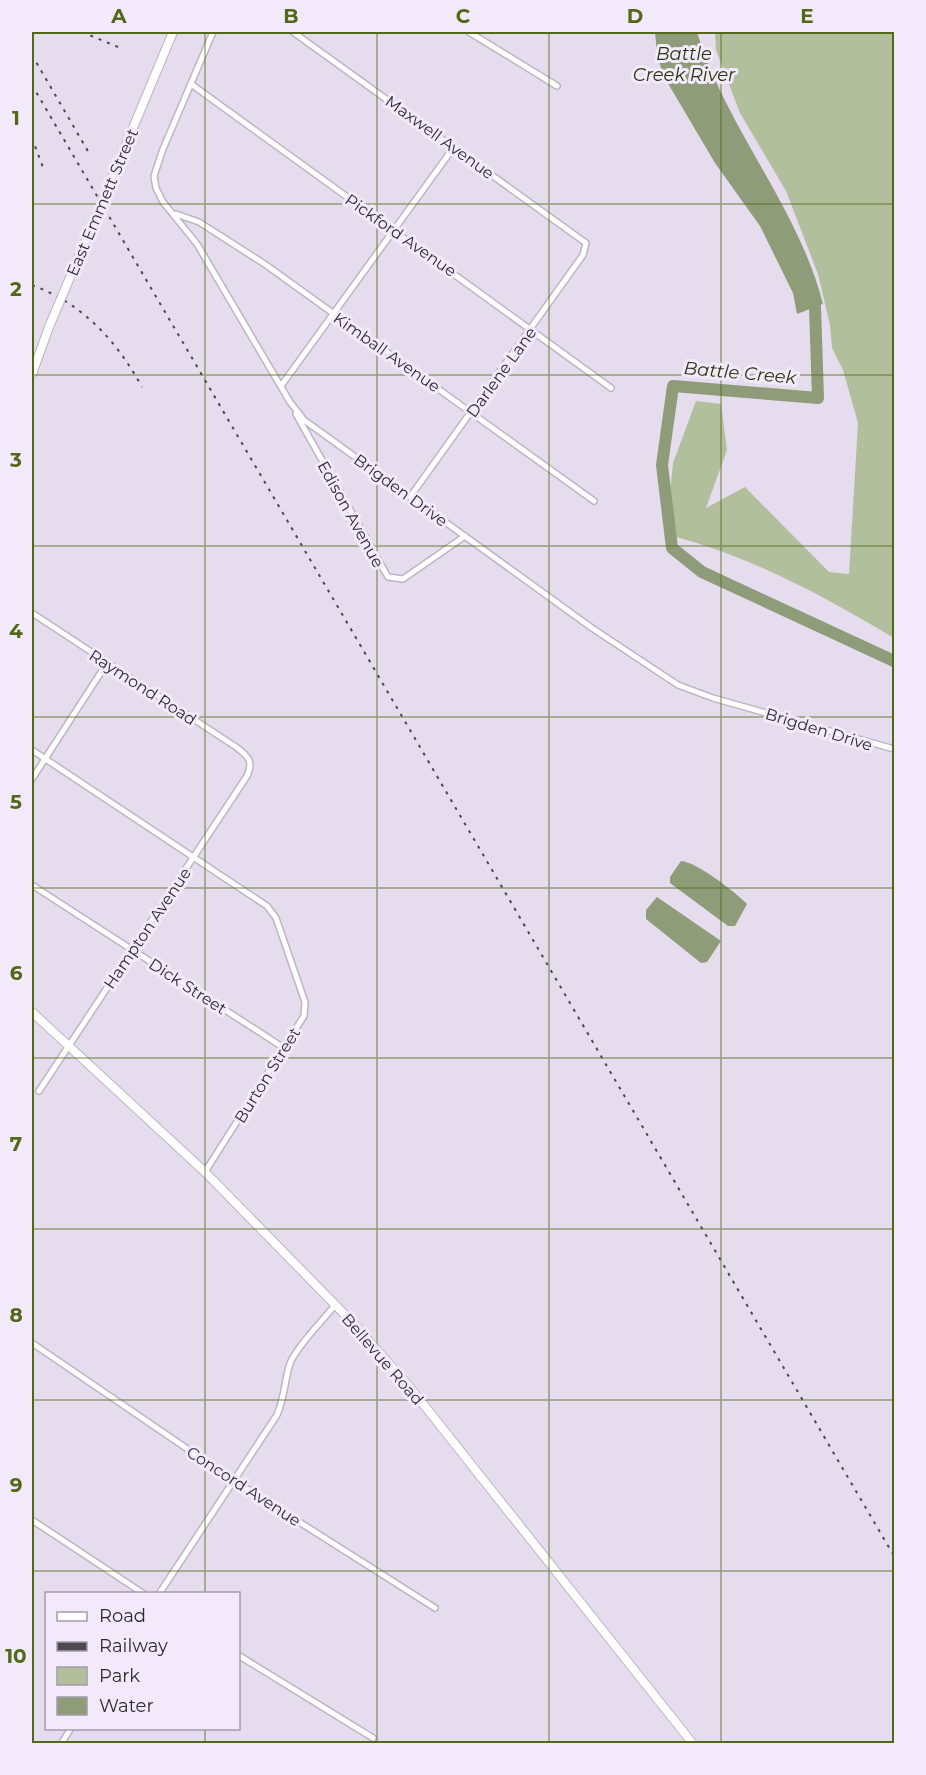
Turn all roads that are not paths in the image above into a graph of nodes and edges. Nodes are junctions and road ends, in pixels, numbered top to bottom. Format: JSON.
{"nodes":[{"id":1,"x":173,"y":32,"type":"edge"},
{"id":2,"x":213,"y":32,"type":"edge"},
{"id":3,"x":293,"y":32,"type":"edge"},
{"id":4,"x":471,"y":32,"type":"edge"},
{"id":5,"x":191,"y":84,"type":"junction"},
{"id":6,"x":557,"y":86,"type":"dead end"},
{"id":7,"x":454,"y":147,"type":"junction"},
{"id":8,"x":175,"y":213,"type":"junction"},
{"id":9,"x":393,"y":229,"type":"junction"},
{"id":10,"x":586,"y":243,"type":"joint"},
{"id":11,"x":334,"y":315,"type":"junction"},
{"id":12,"x":531,"y":329,"type":"junction"},
{"id":13,"x":32,"y":374,"type":"edge"},
{"id":14,"x":280,"y":386,"type":"junction"},
{"id":15,"x":611,"y":388,"type":"dead end"},
{"id":16,"x":290,"y":402,"type":"junction"},
{"id":17,"x":472,"y":413,"type":"junction"},
{"id":18,"x":410,"y":497,"type":"junction"},
{"id":19,"x":594,"y":501,"type":"dead end"},
{"id":20,"x":465,"y":536,"type":"junction"},
{"id":21,"x":32,"y":613,"type":"edge"},
{"id":22,"x":107,"y":663,"type":"junction"},
{"id":23,"x":32,"y":750,"type":"edge"},
{"id":24,"x":894,"y":750,"type":"edge"},
{"id":25,"x":45,"y":759,"type":"junction"},
{"id":26,"x":251,"y":764,"type":"joint"},
{"id":27,"x":32,"y":779,"type":"edge"},
{"id":28,"x":194,"y":857,"type":"junction"},
{"id":29,"x":32,"y":885,"type":"edge"},
{"id":30,"x":132,"y":951,"type":"junction"},
{"id":31,"x":32,"y":1012,"type":"edge"},
{"id":32,"x":69,"y":1046,"type":"junction"},
{"id":33,"x":284,"y":1048,"type":"junction"},
{"id":34,"x":39,"y":1091,"type":"dead end"},
{"id":35,"x":205,"y":1172,"type":"junction"},
{"id":36,"x":335,"y":1305,"type":"junction"},
{"id":37,"x":32,"y":1343,"type":"edge"},
{"id":38,"x":233,"y":1480,"type":"junction"},
{"id":39,"x":32,"y":1520,"type":"edge"},
{"id":40,"x":142,"y":1592,"type":"edge"},
{"id":41,"x":160,"y":1592,"type":"edge"},
{"id":42,"x":435,"y":1608,"type":"dead end"},
{"id":43,"x":240,"y":1656,"type":"edge"},
{"id":44,"x":70,"y":1730,"type":"edge"},
{"id":45,"x":373,"y":1738,"type":"dead end"},
{"id":46,"x":61,"y":1743,"type":"edge"},
{"id":47,"x":693,"y":1743,"type":"edge"}],
"edges":[{"from":1,"to":13,"type":"street","name":"East Emmett Street","bridge":true},
{"from":2,"to":5,"type":"street","name":"Brigden Drive"},
{"from":3,"to":7,"type":"street","name":"Maxwell Avenue"},
{"from":4,"to":6,"type":"street"},
{"from":5,"to":8,"type":"street","name":"Brigden Drive"},
{"from":5,"to":9,"type":"street","name":"Pickford Avenue"},
{"from":7,"to":9,"type":"street"},
{"from":7,"to":10,"type":"street","name":"Maxwell Avenue"},
{"from":8,"to":11,"type":"street","name":"Kimball Avenue"},
{"from":8,"to":14,"type":"street","name":"Brigden Drive"},
{"from":9,"to":11,"type":"street"},
{"from":9,"to":12,"type":"street","name":"Pickford Avenue"},
{"from":10,"to":12,"type":"street","name":"Darlene Lane"},
{"from":11,"to":14,"type":"street"},
{"from":11,"to":17,"type":"street","name":"Kimball Avenue"},
{"from":12,"to":15,"type":"street","name":"Pickford Avenue"},
{"from":12,"to":17,"type":"street","name":"Darlene Lane"},
{"from":14,"to":16,"type":"street","name":"Brigden Drive"},
{"from":16,"to":18,"type":"street","name":"Brigden Drive"},
{"from":16,"to":20,"type":"street","name":"Edison Avenue"},
{"from":17,"to":18,"type":"street","name":"Darlene Lane"},
{"from":17,"to":19,"type":"street","name":"Kimball Avenue"},
{"from":18,"to":20,"type":"street","name":"Brigden Drive"},
{"from":20,"to":24,"type":"street","name":"Brigden Drive"},
{"from":21,"to":22,"type":"street","name":"Raymond Road"},
{"from":22,"to":25,"type":"street"},
{"from":22,"to":26,"type":"street","name":"Raymond Road"},
{"from":23,"to":25,"type":"street"},
{"from":25,"to":27,"type":"street"},
{"from":25,"to":28,"type":"street"},
{"from":26,"to":28,"type":"street","name":"Hampton Avenue"},
{"from":28,"to":30,"type":"street","name":"Hampton Avenue"},
{"from":28,"to":33,"type":"street","name":"Burton Street"},
{"from":29,"to":30,"type":"street","name":"Dick Street"},
{"from":30,"to":32,"type":"street","name":"Hampton Avenue"},
{"from":30,"to":33,"type":"street","name":"Dick Street"},
{"from":31,"to":32,"type":"street","name":"Bellevue Road"},
{"from":32,"to":34,"type":"street","name":"Hampton Avenue"},
{"from":32,"to":35,"type":"street","name":"Bellevue Road"},
{"from":33,"to":35,"type":"street","name":"Burton Street"},
{"from":35,"to":36,"type":"street","name":"Bellevue Road"},
{"from":36,"to":38,"type":"street"},
{"from":36,"to":47,"type":"street","name":"Bellevue Road"},
{"from":37,"to":38,"type":"street","name":"Concord Avenue"},
{"from":38,"to":41,"type":"street"},
{"from":38,"to":42,"type":"street","name":"Concord Avenue"},
{"from":39,"to":40,"type":"street"},
{"from":43,"to":45,"type":"street"},
{"from":44,"to":46,"type":"street"}]}
